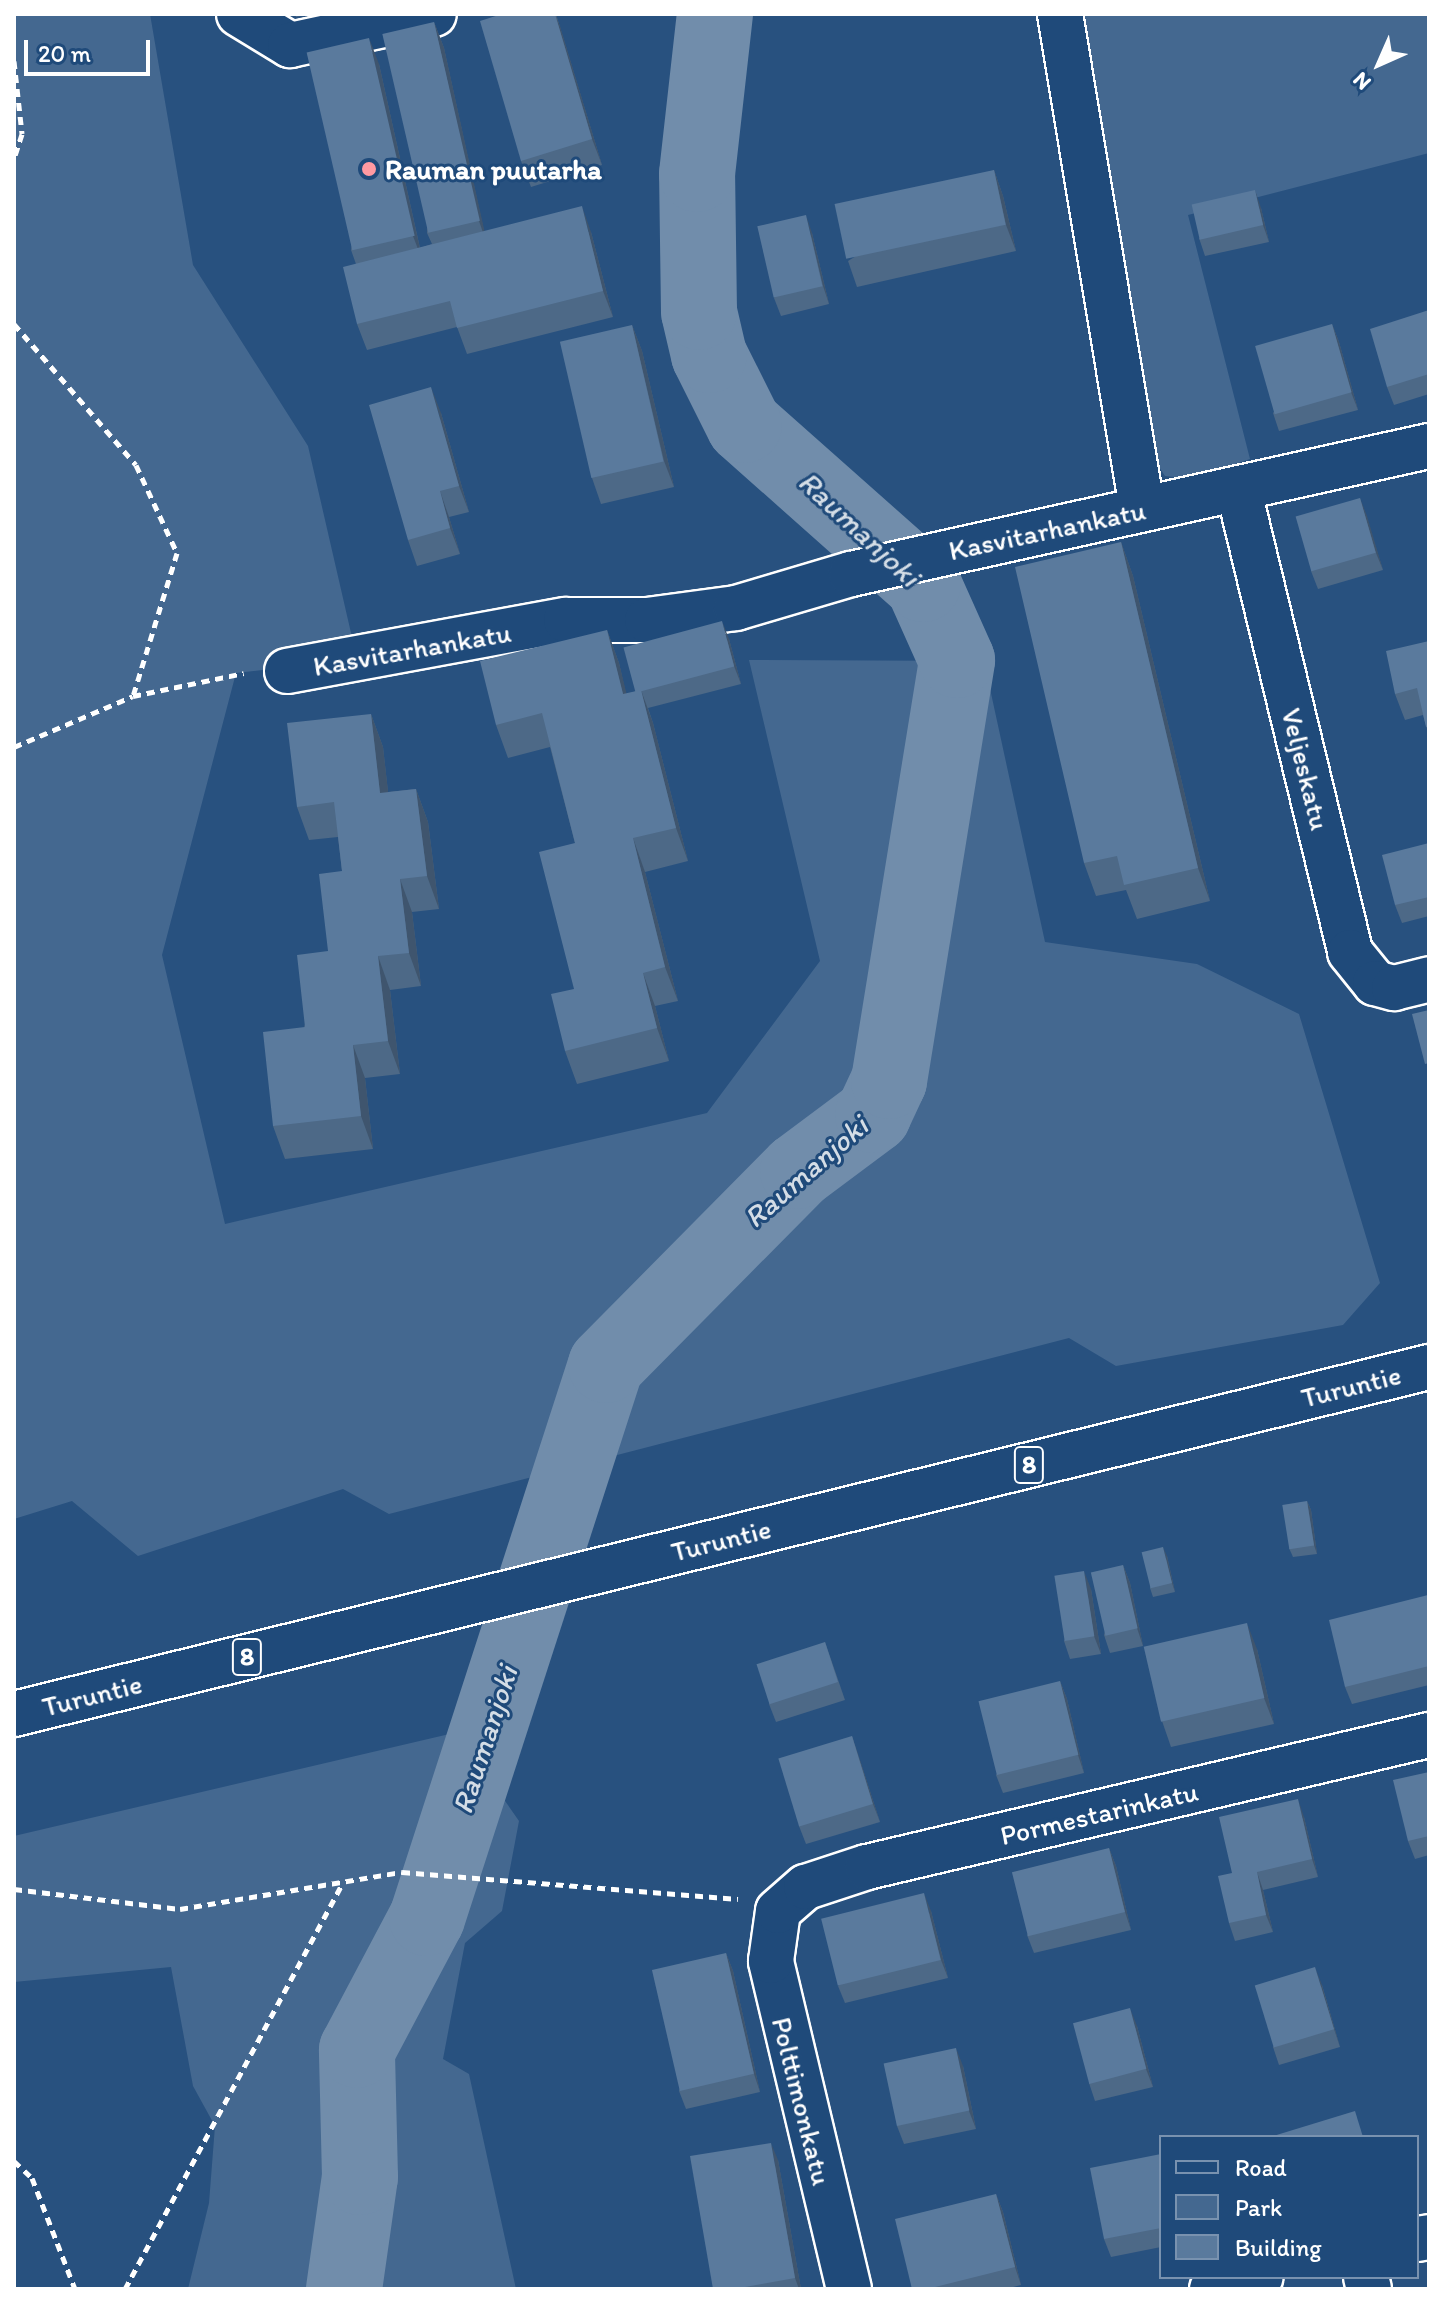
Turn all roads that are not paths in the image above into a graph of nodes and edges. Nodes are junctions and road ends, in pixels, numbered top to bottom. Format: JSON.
{"nodes":[{"id":1,"x":239,"y":14,"type":"edge"},
{"id":2,"x":434,"y":14,"type":"edge"},
{"id":3,"x":1060,"y":14,"type":"edge"},
{"id":4,"x":1429,"y":446,"type":"edge"},
{"id":5,"x":1239,"y":492,"type":"junction"},
{"id":6,"x":1142,"y":508,"type":"junction"},
{"id":7,"x":287,"y":671,"type":"road end"},
{"id":8,"x":1429,"y":979,"type":"edge"},
{"id":9,"x":1429,"y":1367,"type":"edge"},
{"id":10,"x":14,"y":1714,"type":"edge"},
{"id":11,"x":1429,"y":1735,"type":"edge"},
{"id":12,"x":778,"y":1911,"type":"joint"},
{"id":13,"x":1253,"y":2279,"type":"edge"},
{"id":14,"x":849,"y":2289,"type":"edge"},
{"id":15,"x":1212,"y":2289,"type":"edge"}],
"edges":[{"from":1,"to":2,"type":"main road"},
{"from":3,"to":6,"type":"main road"},
{"from":4,"to":5,"type":"main road","name":"Kasvitarhankatu"},
{"from":5,"to":6,"type":"main road","name":"Kasvitarhankatu"},
{"from":5,"to":8,"type":"main road","name":"Veljeskatu"},
{"from":6,"to":7,"type":"main road","name":"Kasvitarhankatu"},
{"from":9,"to":10,"type":"main road","name":"Turuntie","number":"8"},
{"from":11,"to":12,"type":"main road","name":"Pormestarinkatu"},
{"from":12,"to":14,"type":"main road","name":"Polttimonkatu"},
{"from":13,"to":15,"type":"main road"}]}
